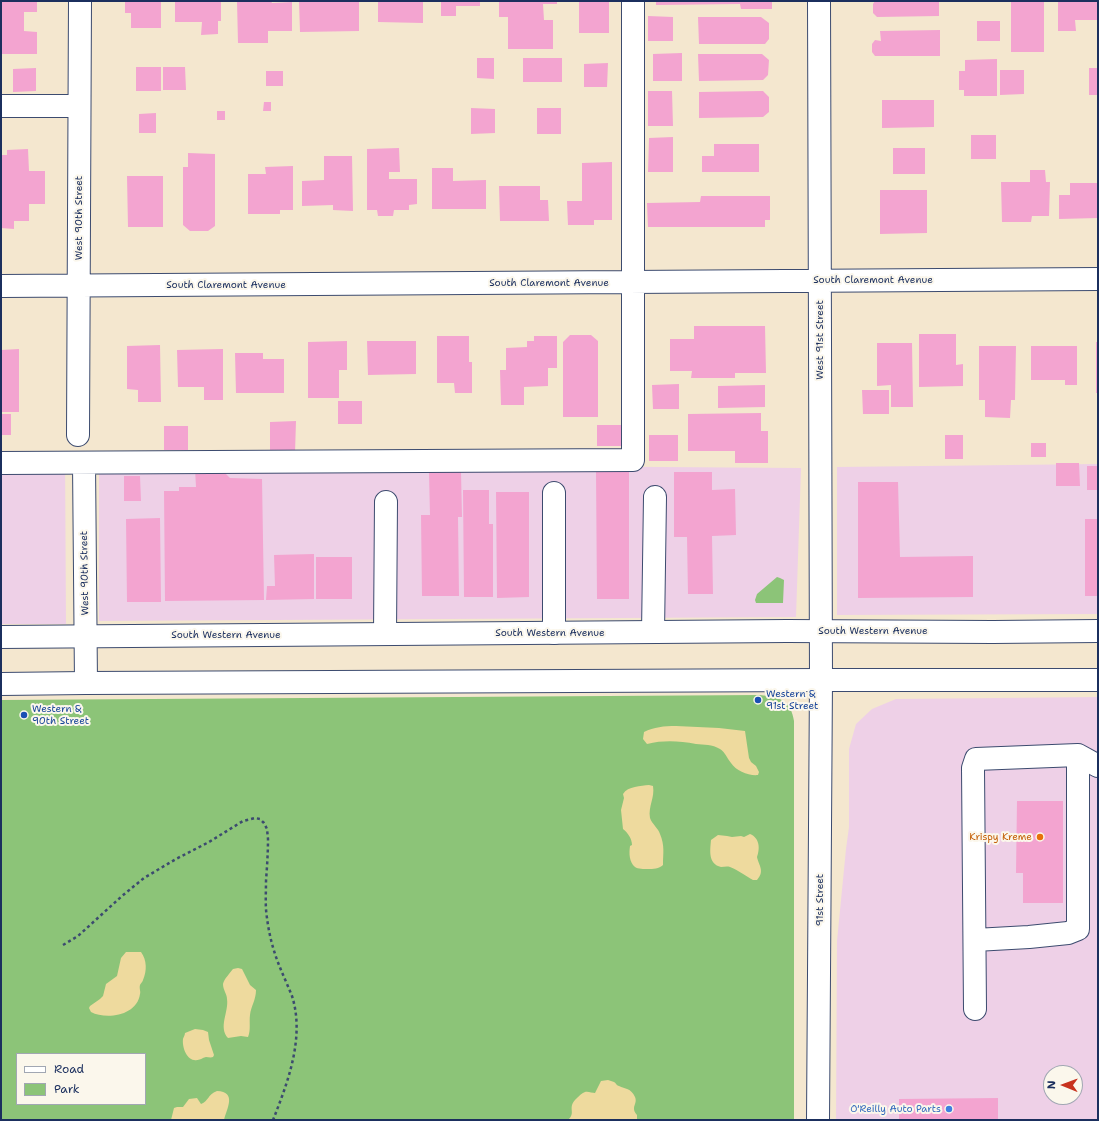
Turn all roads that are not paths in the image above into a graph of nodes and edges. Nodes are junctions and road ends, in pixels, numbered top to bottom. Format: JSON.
{"nodes":[{"id":1,"x":80,"y":1,"type":"edge"},
{"id":2,"x":633,"y":1,"type":"edge"},
{"id":3,"x":819,"y":1,"type":"edge"},
{"id":4,"x":1,"y":106,"type":"edge"},
{"id":5,"x":79,"y":106,"type":"junction"},
{"id":6,"x":1098,"y":279,"type":"edge"},
{"id":7,"x":820,"y":281,"type":"junction"},
{"id":8,"x":633,"y":282,"type":"junction"},
{"id":9,"x":1,"y":286,"type":"edge"},
{"id":10,"x":79,"y":286,"type":"junction"},
{"id":11,"x":78,"y":435,"type":"dead end"},
{"id":12,"x":84,"y":463,"type":"junction"},
{"id":13,"x":1,"y":464,"type":"edge"},
{"id":14,"x":554,"y":492,"type":"dead end"},
{"id":15,"x":655,"y":497,"type":"dead end"},
{"id":16,"x":386,"y":502,"type":"dead end"},
{"id":17,"x":821,"y":631,"type":"junction"},
{"id":18,"x":1098,"y":631,"type":"edge"},
{"id":19,"x":653,"y":632,"type":"junction"},
{"id":20,"x":554,"y":633,"type":"junction"},
{"id":21,"x":385,"y":634,"type":"junction"},
{"id":22,"x":86,"y":636,"type":"junction"},
{"id":23,"x":1,"y":637,"type":"edge"},
{"id":24,"x":821,"y":680,"type":"junction"},
{"id":25,"x":1098,"y":680,"type":"edge"},
{"id":26,"x":86,"y":683,"type":"junction"},
{"id":27,"x":1,"y":684,"type":"edge"},
{"id":28,"x":1078,"y":755,"type":"junction"},
{"id":29,"x":1098,"y":766,"type":"edge"},
{"id":30,"x":974,"y":940,"type":"junction"},
{"id":31,"x":975,"y":1009,"type":"dead end"},
{"id":32,"x":818,"y":1120,"type":"edge"}],
"edges":[{"from":1,"to":5,"type":"street","name":"West 90th Street"},
{"from":2,"to":8,"type":"street"},
{"from":3,"to":7,"type":"street","name":"West 91st Street"},
{"from":4,"to":5,"type":"street"},
{"from":5,"to":10,"type":"street","name":"West 90th Street"},
{"from":6,"to":7,"type":"street","name":"South Claremont Avenue"},
{"from":7,"to":8,"type":"street","name":"South Claremont Avenue"},
{"from":7,"to":17,"type":"street","name":"West 91st Street"},
{"from":8,"to":10,"type":"street","name":"South Claremont Avenue"},
{"from":8,"to":12,"type":"street"},
{"from":9,"to":10,"type":"street","name":"South Claremont Avenue"},
{"from":10,"to":11,"type":"street","name":"West 90th Street"},
{"from":12,"to":13,"type":"street"},
{"from":12,"to":22,"type":"street","name":"West 90th Street"},
{"from":14,"to":20,"type":"street"},
{"from":15,"to":19,"type":"street"},
{"from":16,"to":21,"type":"street"},
{"from":17,"to":18,"type":"street","name":"South Western Avenue"},
{"from":17,"to":19,"type":"street","name":"South Western Avenue"},
{"from":17,"to":24,"type":"street","name":"West 91st Street"},
{"from":19,"to":20,"type":"street","name":"South Western Avenue"},
{"from":20,"to":21,"type":"street","name":"South Western Avenue"},
{"from":21,"to":22,"type":"street","name":"South Western Avenue"},
{"from":22,"to":23,"type":"street","name":"South Western Avenue"},
{"from":22,"to":26,"type":"street","name":"West 90th Street"},
{"from":24,"to":25,"type":"street"},
{"from":24,"to":26,"type":"street"},
{"from":24,"to":32,"type":"street","name":"91st Street"},
{"from":26,"to":27,"type":"street"},
{"from":28,"to":29,"type":"street"},
{"from":28,"to":30,"type":"street"},
{"from":28,"to":30,"type":"street"},
{"from":30,"to":31,"type":"street"}]}
